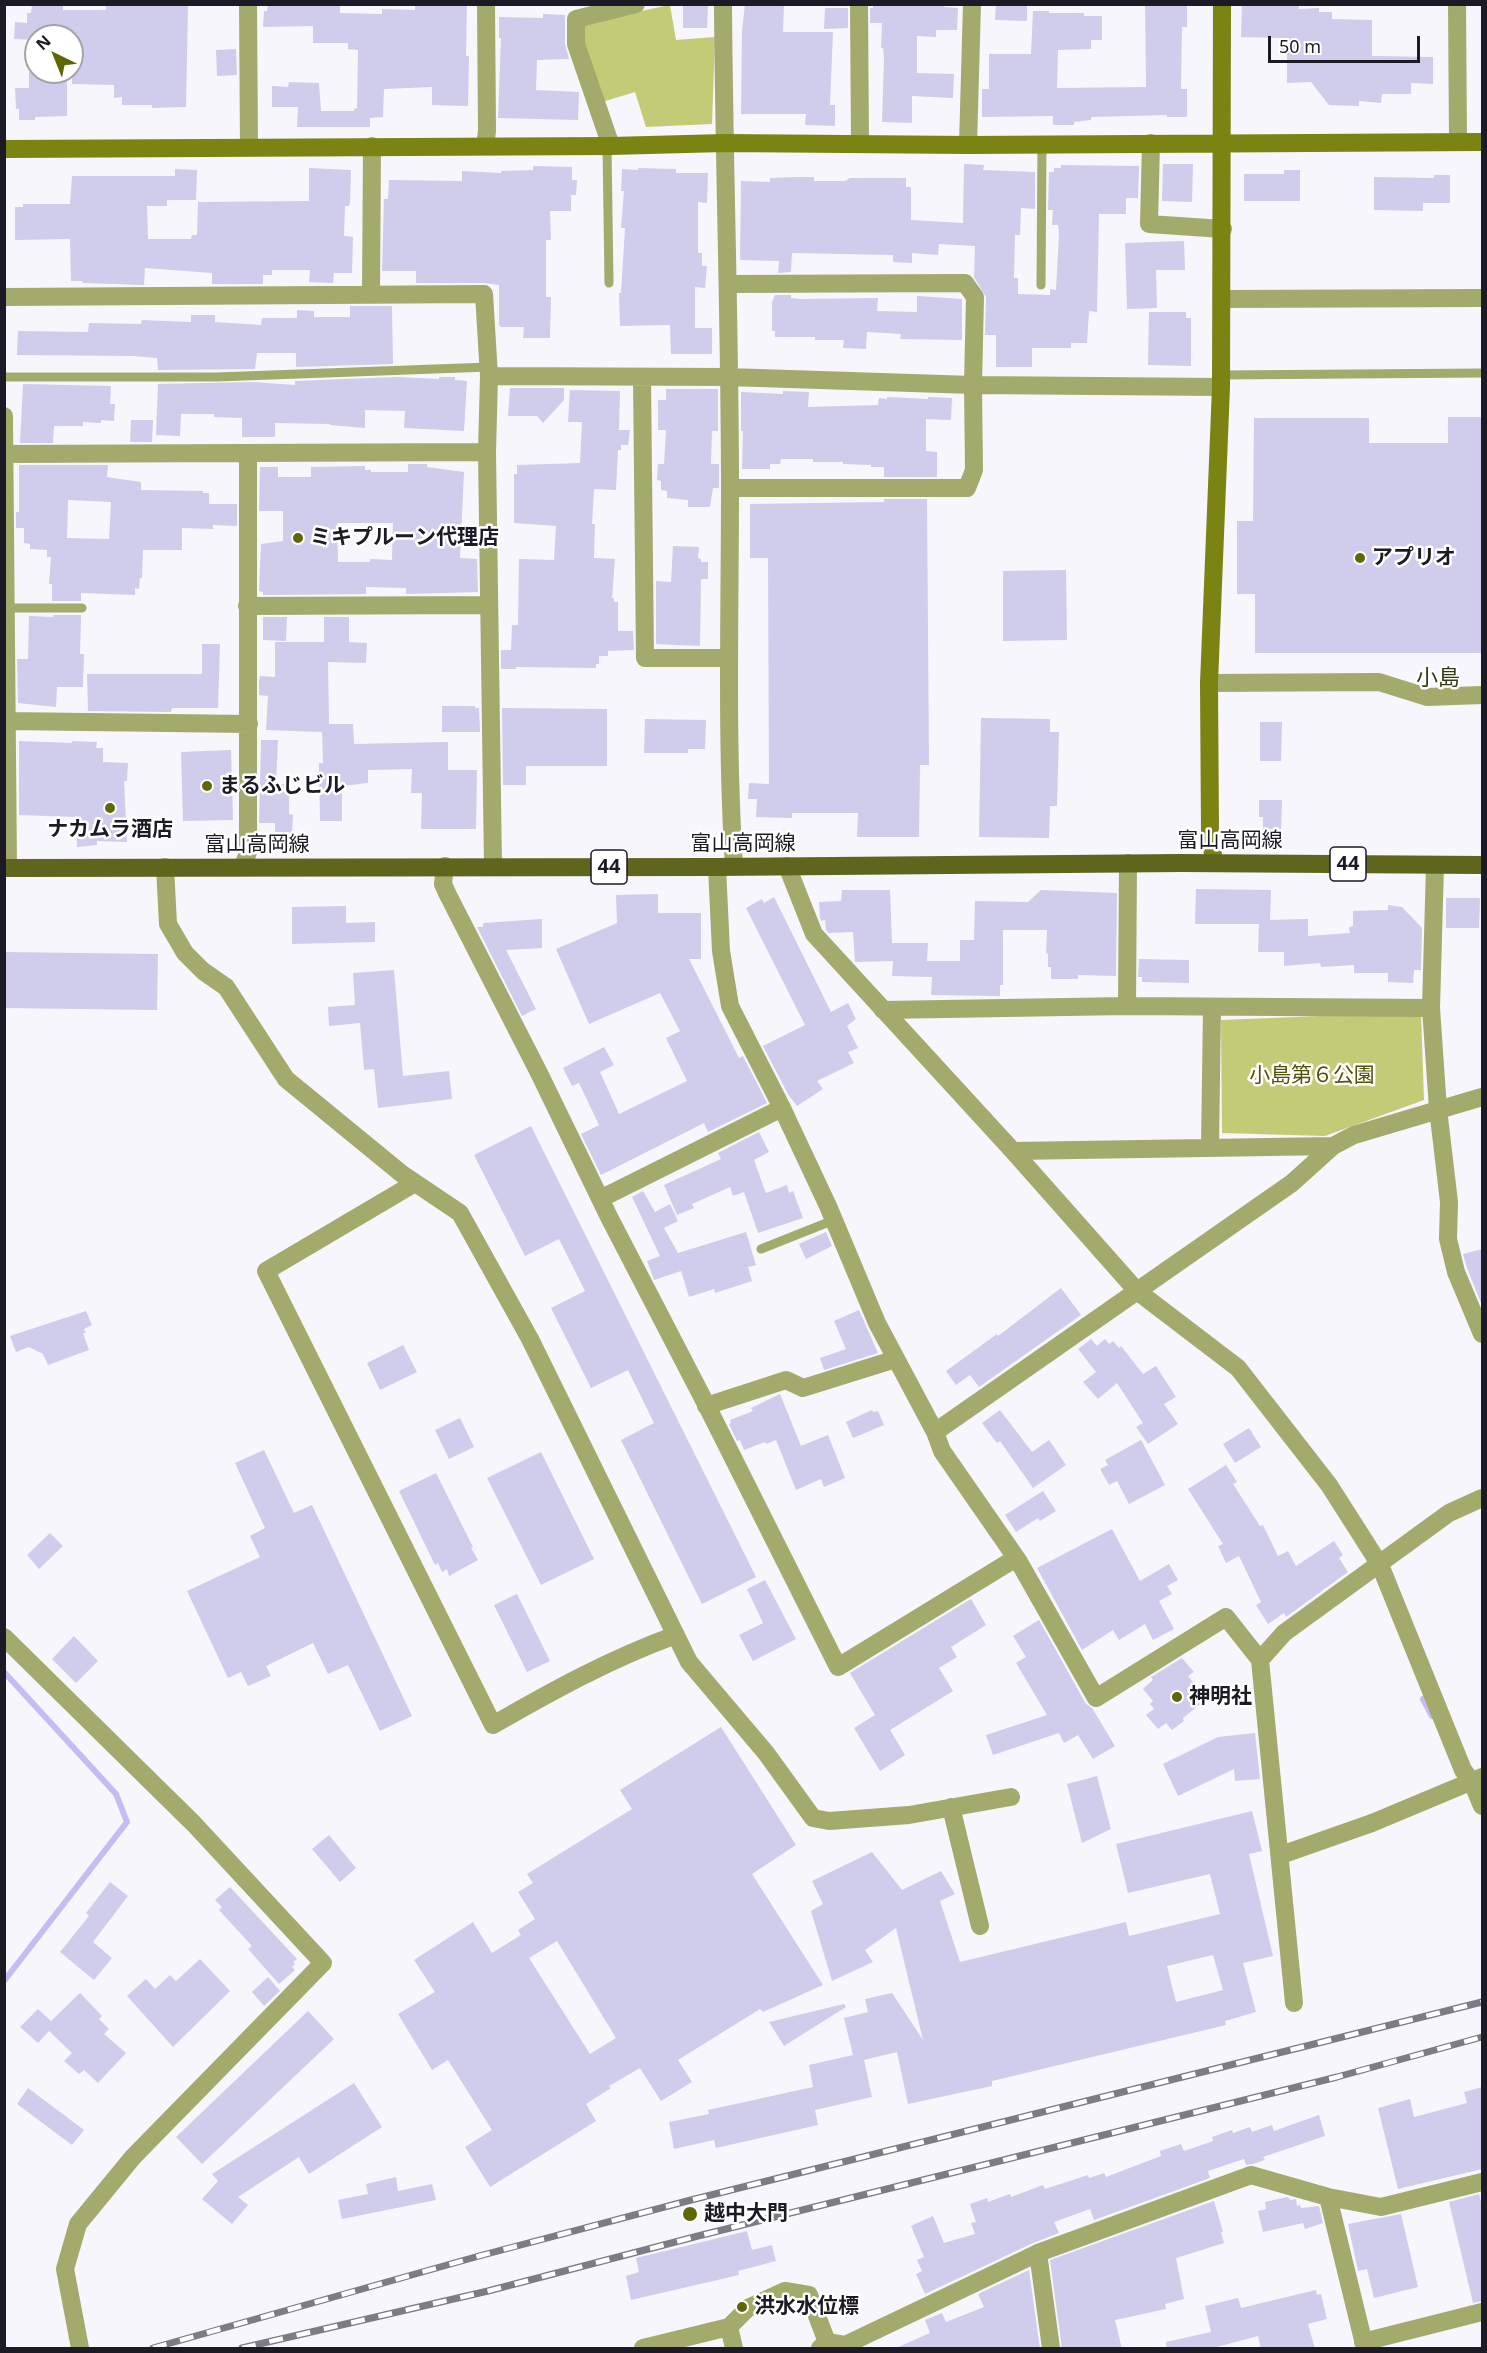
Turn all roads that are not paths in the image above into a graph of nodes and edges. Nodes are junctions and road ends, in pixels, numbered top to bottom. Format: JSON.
{"nodes":[{"id":1,"x":248,"y":4,"type":"edge"},
{"id":2,"x":486,"y":4,"type":"edge"},
{"id":3,"x":636,"y":4,"type":"edge"},
{"id":4,"x":723,"y":4,"type":"edge"},
{"id":5,"x":859,"y":4,"type":"edge"},
{"id":6,"x":972,"y":4,"type":"edge"},
{"id":7,"x":1222,"y":4,"type":"edge"},
{"id":8,"x":1456,"y":4,"type":"edge"},
{"id":9,"x":1458,"y":141,"type":"junction"},
{"id":10,"x":1482,"y":141,"type":"edge"},
{"id":11,"x":1223,"y":142,"type":"junction"},
{"id":12,"x":724,"y":143,"type":"junction"},
{"id":13,"x":1151,"y":143,"type":"junction"},
{"id":14,"x":860,"y":144,"type":"junction"},
{"id":15,"x":1042,"y":144,"type":"junction"},
{"id":16,"x":968,"y":145,"type":"junction"},
{"id":17,"x":249,"y":146,"type":"junction"},
{"id":18,"x":372,"y":146,"type":"junction"},
{"id":19,"x":485,"y":146,"type":"junction"},
{"id":20,"x":609,"y":146,"type":"junction"},
{"id":21,"x":4,"y":149,"type":"edge"},
{"id":22,"x":1222,"y":229,"type":"junction"},
{"id":23,"x":609,"y":283,"type":"dead end"},
{"id":24,"x":729,"y":284,"type":"junction"},
{"id":25,"x":1041,"y":285,"type":"dead end"},
{"id":26,"x":371,"y":294,"type":"junction"},
{"id":27,"x":4,"y":297,"type":"edge"},
{"id":28,"x":1482,"y":298,"type":"edge"},
{"id":29,"x":1222,"y":299,"type":"junction"},
{"id":30,"x":489,"y":372,"type":"junction"},
{"id":31,"x":1482,"y":374,"type":"edge"},
{"id":32,"x":4,"y":377,"type":"edge"},
{"id":33,"x":728,"y":377,"type":"junction"},
{"id":34,"x":642,"y":378,"type":"junction"},
{"id":35,"x":1221,"y":381,"type":"junction"},
{"id":36,"x":973,"y":385,"type":"junction"},
{"id":37,"x":4,"y":416,"type":"edge"},
{"id":38,"x":487,"y":452,"type":"junction"},
{"id":39,"x":5,"y":454,"type":"edge"},
{"id":40,"x":248,"y":454,"type":"junction"},
{"id":41,"x":730,"y":488,"type":"junction"},
{"id":42,"x":488,"y":605,"type":"junction"},
{"id":43,"x":247,"y":606,"type":"junction"},
{"id":44,"x":5,"y":608,"type":"edge"},
{"id":45,"x":82,"y":608,"type":"dead end"},
{"id":46,"x":729,"y":658,"type":"junction"},
{"id":47,"x":1209,"y":683,"type":"junction"},
{"id":48,"x":1482,"y":695,"type":"edge"},
{"id":49,"x":5,"y":721,"type":"edge"},
{"id":50,"x":249,"y":724,"type":"junction"},
{"id":51,"x":1128,"y":863,"type":"junction"},
{"id":52,"x":1214,"y":863,"type":"junction"},
{"id":53,"x":1436,"y":865,"type":"junction"},
{"id":54,"x":1482,"y":865,"type":"edge"},
{"id":55,"x":445,"y":866,"type":"junction"},
{"id":56,"x":493,"y":866,"type":"junction"},
{"id":57,"x":725,"y":866,"type":"junction"},
{"id":58,"x":165,"y":867,"type":"junction"},
{"id":59,"x":243,"y":867,"type":"junction"},
{"id":60,"x":787,"y":867,"type":"junction"},
{"id":61,"x":6,"y":868,"type":"edge"},
{"id":62,"x":1127,"y":1006,"type":"junction"},
{"id":63,"x":1212,"y":1007,"type":"junction"},
{"id":64,"x":1431,"y":1008,"type":"junction"},
{"id":65,"x":883,"y":1010,"type":"junction"},
{"id":66,"x":1482,"y":1096,"type":"edge"},
{"id":67,"x":782,"y":1108,"type":"junction"},
{"id":68,"x":1438,"y":1109,"type":"junction"},
{"id":69,"x":1334,"y":1146,"type":"junction"},
{"id":70,"x":1210,"y":1148,"type":"junction"},
{"id":71,"x":1013,"y":1151,"type":"junction"},
{"id":72,"x":415,"y":1183,"type":"junction"},
{"id":73,"x":600,"y":1199,"type":"junction"},
{"id":74,"x":834,"y":1220,"type":"junction"},
{"id":75,"x":761,"y":1249,"type":"dead end"},
{"id":76,"x":1137,"y":1291,"type":"junction"},
{"id":77,"x":1482,"y":1334,"type":"edge"},
{"id":78,"x":896,"y":1359,"type":"junction"},
{"id":79,"x":706,"y":1406,"type":"junction"},
{"id":80,"x":935,"y":1432,"type":"junction"},
{"id":81,"x":1482,"y":1498,"type":"edge"},
{"id":82,"x":1016,"y":1558,"type":"junction"},
{"id":83,"x":1380,"y":1565,"type":"junction"},
{"id":84,"x":676,"y":1635,"type":"junction"},
{"id":85,"x":4,"y":1637,"type":"edge"},
{"id":86,"x":1260,"y":1660,"type":"junction"},
{"id":87,"x":1477,"y":1779,"type":"edge"},
{"id":88,"x":1011,"y":1797,"type":"dead end"},
{"id":89,"x":1482,"y":1806,"type":"edge"},
{"id":90,"x":951,"y":1807,"type":"junction"},
{"id":91,"x":1281,"y":1855,"type":"junction"},
{"id":92,"x":980,"y":1926,"type":"dead end"},
{"id":93,"x":1294,"y":2003,"type":"dead end"},
{"id":94,"x":1482,"y":2182,"type":"edge"},
{"id":95,"x":1328,"y":2197,"type":"junction"},
{"id":96,"x":1038,"y":2253,"type":"junction"},
{"id":97,"x":1482,"y":2312,"type":"edge"},
{"id":98,"x":729,"y":2327,"type":"junction"},
{"id":99,"x":823,"y":2345,"type":"edge"},
{"id":100,"x":1364,"y":2345,"type":"edge"},
{"id":101,"x":80,"y":2349,"type":"edge"},
{"id":102,"x":644,"y":2349,"type":"edge"},
{"id":103,"x":734,"y":2349,"type":"edge"},
{"id":104,"x":1051,"y":2349,"type":"edge"}],
"edges":[{"from":1,"to":17,"type":"street"},
{"from":2,"to":19,"type":"street"},
{"from":3,"to":20,"type":"street"},
{"from":4,"to":12,"type":"street"},
{"from":5,"to":14,"type":"street"},
{"from":6,"to":16,"type":"street"},
{"from":7,"to":11,"type":"street"},
{"from":8,"to":9,"type":"street"},
{"from":9,"to":10,"type":"street"},
{"from":9,"to":11,"type":"street"},
{"from":11,"to":13,"type":"street"},
{"from":11,"to":22,"type":"street"},
{"from":12,"to":14,"type":"street"},
{"from":12,"to":20,"type":"street"},
{"from":12,"to":24,"type":"street"},
{"from":13,"to":15,"type":"street"},
{"from":13,"to":22,"type":"street"},
{"from":14,"to":16,"type":"street"},
{"from":15,"to":16,"type":"street"},
{"from":15,"to":25,"type":"lane"},
{"from":17,"to":18,"type":"street"},
{"from":17,"to":21,"type":"street"},
{"from":18,"to":19,"type":"street"},
{"from":18,"to":26,"type":"street"},
{"from":19,"to":20,"type":"street"},
{"from":20,"to":23,"type":"lane"},
{"from":22,"to":29,"type":"street"},
{"from":24,"to":33,"type":"street"},
{"from":24,"to":36,"type":"street"},
{"from":26,"to":27,"type":"street"},
{"from":26,"to":30,"type":"street"},
{"from":28,"to":29,"type":"street"},
{"from":29,"to":35,"type":"street"},
{"from":30,"to":32,"type":"lane"},
{"from":30,"to":34,"type":"street"},
{"from":30,"to":38,"type":"street"},
{"from":31,"to":35,"type":"lane"},
{"from":33,"to":34,"type":"street"},
{"from":33,"to":36,"type":"street"},
{"from":33,"to":41,"type":"street"},
{"from":34,"to":46,"type":"street"},
{"from":35,"to":36,"type":"street"},
{"from":35,"to":47,"type":"street"},
{"from":36,"to":41,"type":"street"},
{"from":37,"to":39,"type":"street"},
{"from":38,"to":40,"type":"street"},
{"from":38,"to":42,"type":"street"},
{"from":39,"to":40,"type":"street"},
{"from":39,"to":44,"type":"street"},
{"from":40,"to":43,"type":"street"},
{"from":41,"to":46,"type":"street"},
{"from":42,"to":43,"type":"street"},
{"from":42,"to":56,"type":"street"},
{"from":43,"to":50,"type":"street"},
{"from":44,"to":45,"type":"lane"},
{"from":44,"to":49,"type":"street"},
{"from":46,"to":57,"type":"street"},
{"from":47,"to":48,"type":"street"},
{"from":47,"to":52,"type":"street"},
{"from":49,"to":50,"type":"street"},
{"from":49,"to":61,"type":"street"},
{"from":50,"to":59,"type":"street"},
{"from":51,"to":52,"type":"main road","name":"富山高岡線","number":"44"},
{"from":51,"to":60,"type":"main road","name":"富山高岡線","number":"44"},
{"from":51,"to":62,"type":"street"},
{"from":52,"to":53,"type":"main road","name":"富山高岡線","number":"44"},
{"from":53,"to":54,"type":"main road","name":"富山高岡線","number":"44"},
{"from":53,"to":64,"type":"street"},
{"from":55,"to":56,"type":"main road","name":"富山高岡線","number":"44"},
{"from":55,"to":59,"type":"main road","name":"富山高岡線","number":"44"},
{"from":55,"to":73,"type":"street"},
{"from":56,"to":57,"type":"main road","name":"富山高岡線","number":"44"},
{"from":57,"to":60,"type":"main road","name":"富山高岡線","number":"44"},
{"from":57,"to":67,"type":"street"},
{"from":58,"to":59,"type":"main road","name":"富山高岡線","number":"44"},
{"from":58,"to":61,"type":"main road","name":"富山高岡線","number":"44"},
{"from":58,"to":72,"type":"street"},
{"from":60,"to":65,"type":"street"},
{"from":62,"to":63,"type":"street"},
{"from":62,"to":65,"type":"street"},
{"from":63,"to":64,"type":"street"},
{"from":63,"to":70,"type":"street"},
{"from":64,"to":68,"type":"street"},
{"from":65,"to":71,"type":"street"},
{"from":66,"to":68,"type":"street"},
{"from":67,"to":73,"type":"street"},
{"from":67,"to":74,"type":"street"},
{"from":68,"to":69,"type":"street"},
{"from":68,"to":77,"type":"street"},
{"from":69,"to":70,"type":"street"},
{"from":69,"to":76,"type":"street"},
{"from":70,"to":71,"type":"street"},
{"from":71,"to":76,"type":"street"},
{"from":72,"to":84,"type":"street"},
{"from":72,"to":84,"type":"street"},
{"from":73,"to":79,"type":"street"},
{"from":74,"to":75,"type":"lane"},
{"from":74,"to":78,"type":"street"},
{"from":76,"to":80,"type":"street"},
{"from":76,"to":83,"type":"street"},
{"from":78,"to":79,"type":"street"},
{"from":78,"to":80,"type":"street"},
{"from":79,"to":82,"type":"street"},
{"from":80,"to":82,"type":"street"},
{"from":81,"to":83,"type":"street"},
{"from":82,"to":86,"type":"street"},
{"from":83,"to":86,"type":"street"},
{"from":83,"to":87,"type":"street"},
{"from":84,"to":90,"type":"street"},
{"from":85,"to":101,"type":"street"},
{"from":86,"to":91,"type":"street"},
{"from":87,"to":89,"type":"street"},
{"from":87,"to":91,"type":"street"},
{"from":88,"to":90,"type":"street"},
{"from":90,"to":92,"type":"street"},
{"from":91,"to":93,"type":"street"},
{"from":94,"to":95,"type":"street"},
{"from":95,"to":96,"type":"street"},
{"from":95,"to":100,"type":"street"},
{"from":96,"to":99,"type":"street"},
{"from":96,"to":104,"type":"street"},
{"from":97,"to":100,"type":"street"},
{"from":98,"to":99,"type":"street"},
{"from":98,"to":102,"type":"street"},
{"from":98,"to":103,"type":"street"}]}
